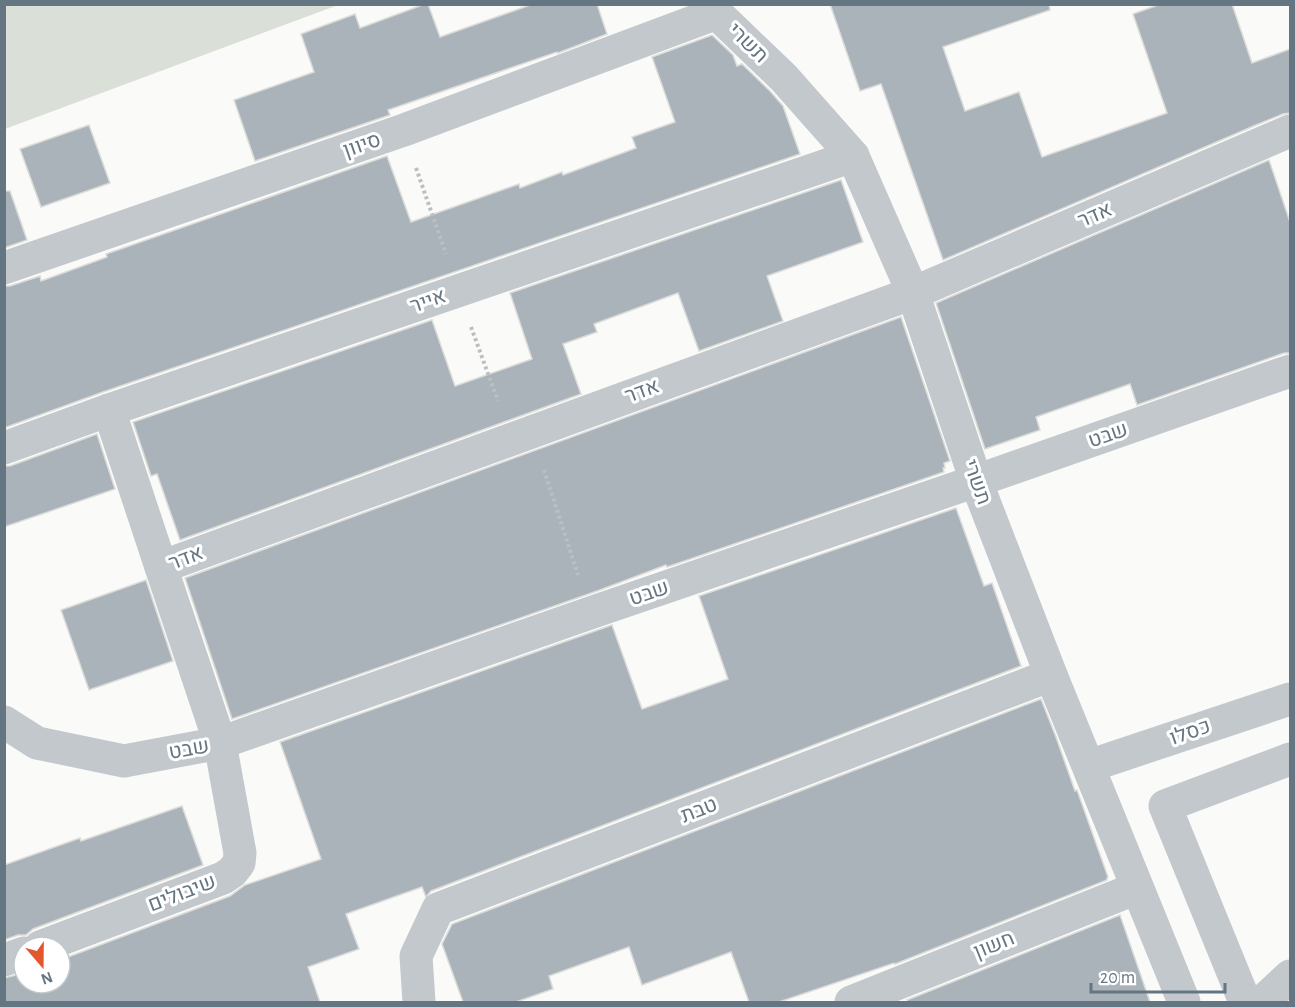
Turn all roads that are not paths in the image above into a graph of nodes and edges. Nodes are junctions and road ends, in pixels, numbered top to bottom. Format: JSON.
{"nodes":[{"id":1,"x":712,"y":9,"type":"edge"},
{"id":2,"x":1290,"y":132,"type":"edge"},
{"id":3,"x":852,"y":156,"type":"junction"},
{"id":4,"x":4,"y":268,"type":"edge"},
{"id":5,"x":913,"y":293,"type":"junction"},
{"id":6,"x":1290,"y":372,"type":"edge"},
{"id":7,"x":109,"y":410,"type":"junction"},
{"id":8,"x":4,"y":448,"type":"edge"},
{"id":9,"x":976,"y":481,"type":"junction"},
{"id":10,"x":160,"y":567,"type":"junction"},
{"id":11,"x":1051,"y":675,"type":"junction"},
{"id":12,"x":1290,"y":699,"type":"edge"},
{"id":13,"x":4,"y":722,"type":"edge"},
{"id":14,"x":220,"y":743,"type":"junction"},
{"id":15,"x":1290,"y":759,"type":"edge"},
{"id":16,"x":1089,"y":766,"type":"junction"},
{"id":17,"x":1137,"y":888,"type":"junction"},
{"id":18,"x":72,"y":935,"type":"edge"},
{"id":19,"x":1290,"y":976,"type":"edge"},
{"id":20,"x":419,"y":1002,"type":"edge"},
{"id":21,"x":851,"y":1002,"type":"edge"},
{"id":22,"x":1184,"y":1002,"type":"edge"},
{"id":23,"x":1245,"y":1002,"type":"edge"},
{"id":24,"x":1262,"y":1002,"type":"edge"}],
"edges":[{"from":1,"to":3,"type":"street","name":"תשרי"},
{"from":1,"to":4,"type":"street","name":"סיוון"},
{"from":2,"to":5,"type":"street","name":"אדר"},
{"from":3,"to":5,"type":"street","name":"תשרי"},
{"from":3,"to":7,"type":"street","name":"אייר"},
{"from":5,"to":9,"type":"street","name":"תשרי"},
{"from":5,"to":10,"type":"street","name":"אדר"},
{"from":6,"to":9,"type":"street","name":"שבט"},
{"from":7,"to":8,"type":"street","name":"אייר"},
{"from":7,"to":10,"type":"street"},
{"from":9,"to":11,"type":"street","name":"תשרי"},
{"from":9,"to":14,"type":"street","name":"שבט"},
{"from":10,"to":14,"type":"street","name":"אדר"},
{"from":11,"to":16,"type":"street","name":"תשרי"},
{"from":11,"to":20,"type":"street","name":"טבת"},
{"from":12,"to":16,"type":"street","name":"כסלו"},
{"from":13,"to":14,"type":"street","name":"שבט"},
{"from":14,"to":18,"type":"street","name":"שיבולים"},
{"from":15,"to":23,"type":"street"},
{"from":16,"to":17,"type":"street","name":"תשרי"},
{"from":17,"to":21,"type":"street","name":"חשון"},
{"from":17,"to":22,"type":"street","name":"תשרי"},
{"from":19,"to":24,"type":"street"}]}
